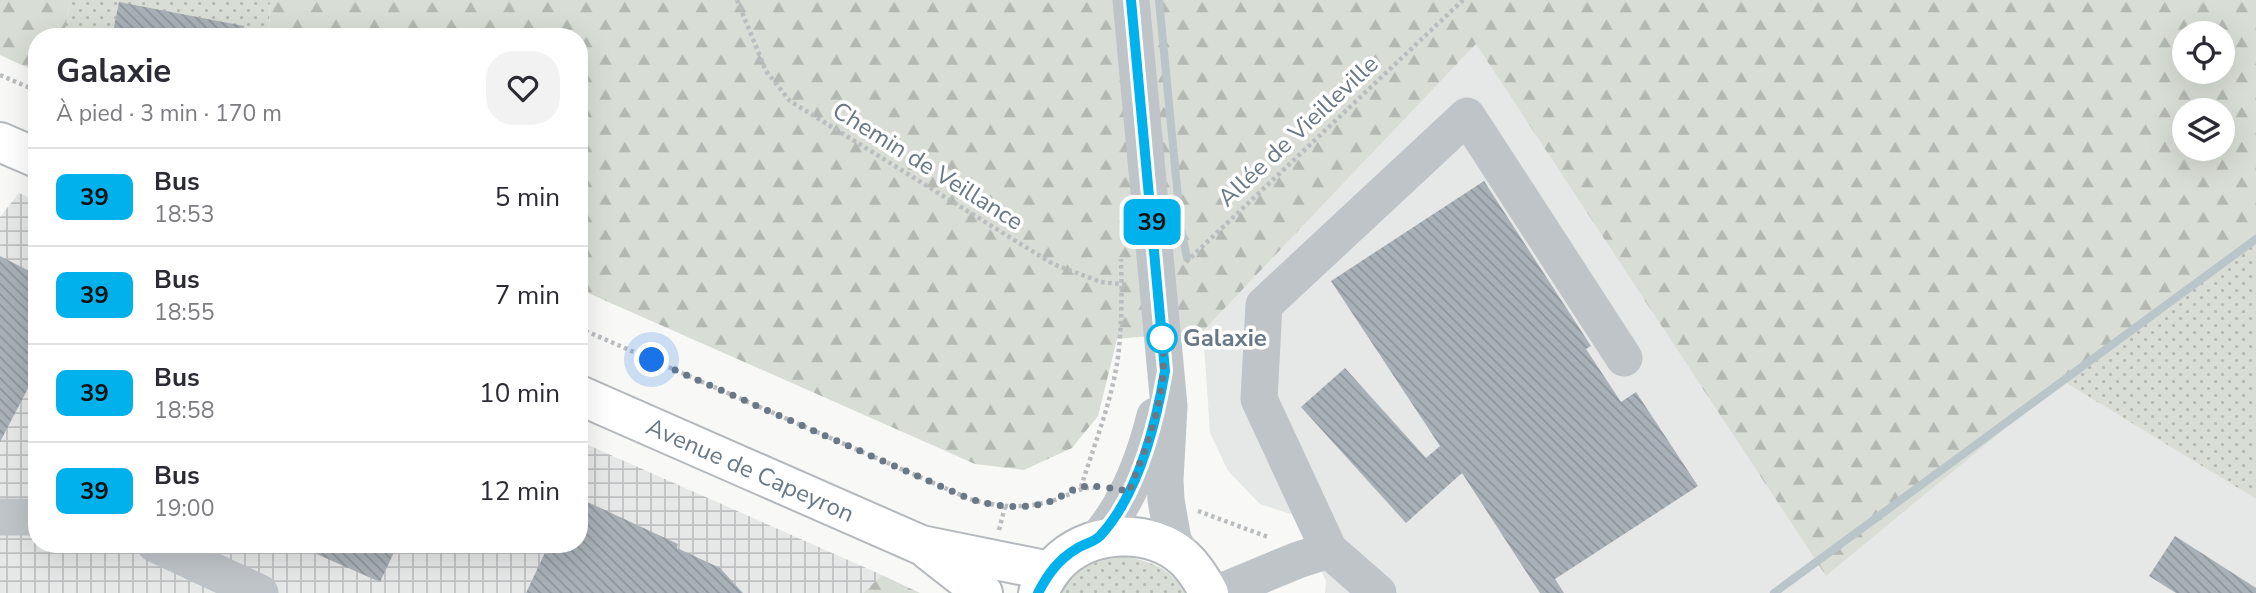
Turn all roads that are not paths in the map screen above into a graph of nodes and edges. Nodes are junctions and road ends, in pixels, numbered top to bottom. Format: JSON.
{"nodes":[{"id":1,"x":1131,"y":0,"type":"edge"},
{"id":2,"x":0,"y":142,"type":"edge"},
{"id":3,"x":28,"y":154,"type":"edge"},
{"id":4,"x":1624,"y":358,"type":"dead end"},
{"id":5,"x":1165,"y":371,"type":"junction"},
{"id":6,"x":588,"y":399,"type":"edge"},
{"id":7,"x":0,"y":517,"type":"edge"},
{"id":8,"x":28,"y":517,"type":"edge"},
{"id":9,"x":1097,"y":539,"type":"junction"},
{"id":10,"x":921,"y":544,"type":"junction"},
{"id":11,"x":174,"y":553,"type":"edge"},
{"id":12,"x":1314,"y":555,"type":"junction"},
{"id":13,"x":1182,"y":556,"type":"junction"},
{"id":14,"x":1044,"y":582,"type":"edge"},
{"id":15,"x":260,"y":593,"type":"edge"},
{"id":16,"x":983,"y":593,"type":"edge"},
{"id":17,"x":1209,"y":593,"type":"edge"},
{"id":18,"x":1218,"y":593,"type":"edge"},
{"id":19,"x":1378,"y":593,"type":"edge"}],
"edges":[{"from":1,"to":5,"type":"street"},
{"from":2,"to":3,"type":"main road"},
{"from":4,"to":12,"type":"street"},
{"from":5,"to":9,"type":"street"},
{"from":5,"to":13,"type":"street"},
{"from":6,"to":10,"type":"main road","name":"Avenue de Capeyron"},
{"from":7,"to":8,"type":"street"},
{"from":9,"to":13,"type":"main road"},
{"from":9,"to":14,"type":"main road"},
{"from":10,"to":14,"type":"main road","name":"Avenue de Capeyron"},
{"from":10,"to":16,"type":"main road","name":"Avenue de Capeyron"},
{"from":11,"to":15,"type":"street"},
{"from":12,"to":18,"type":"street"},
{"from":12,"to":19,"type":"street"},
{"from":13,"to":17,"type":"main road"}]}
